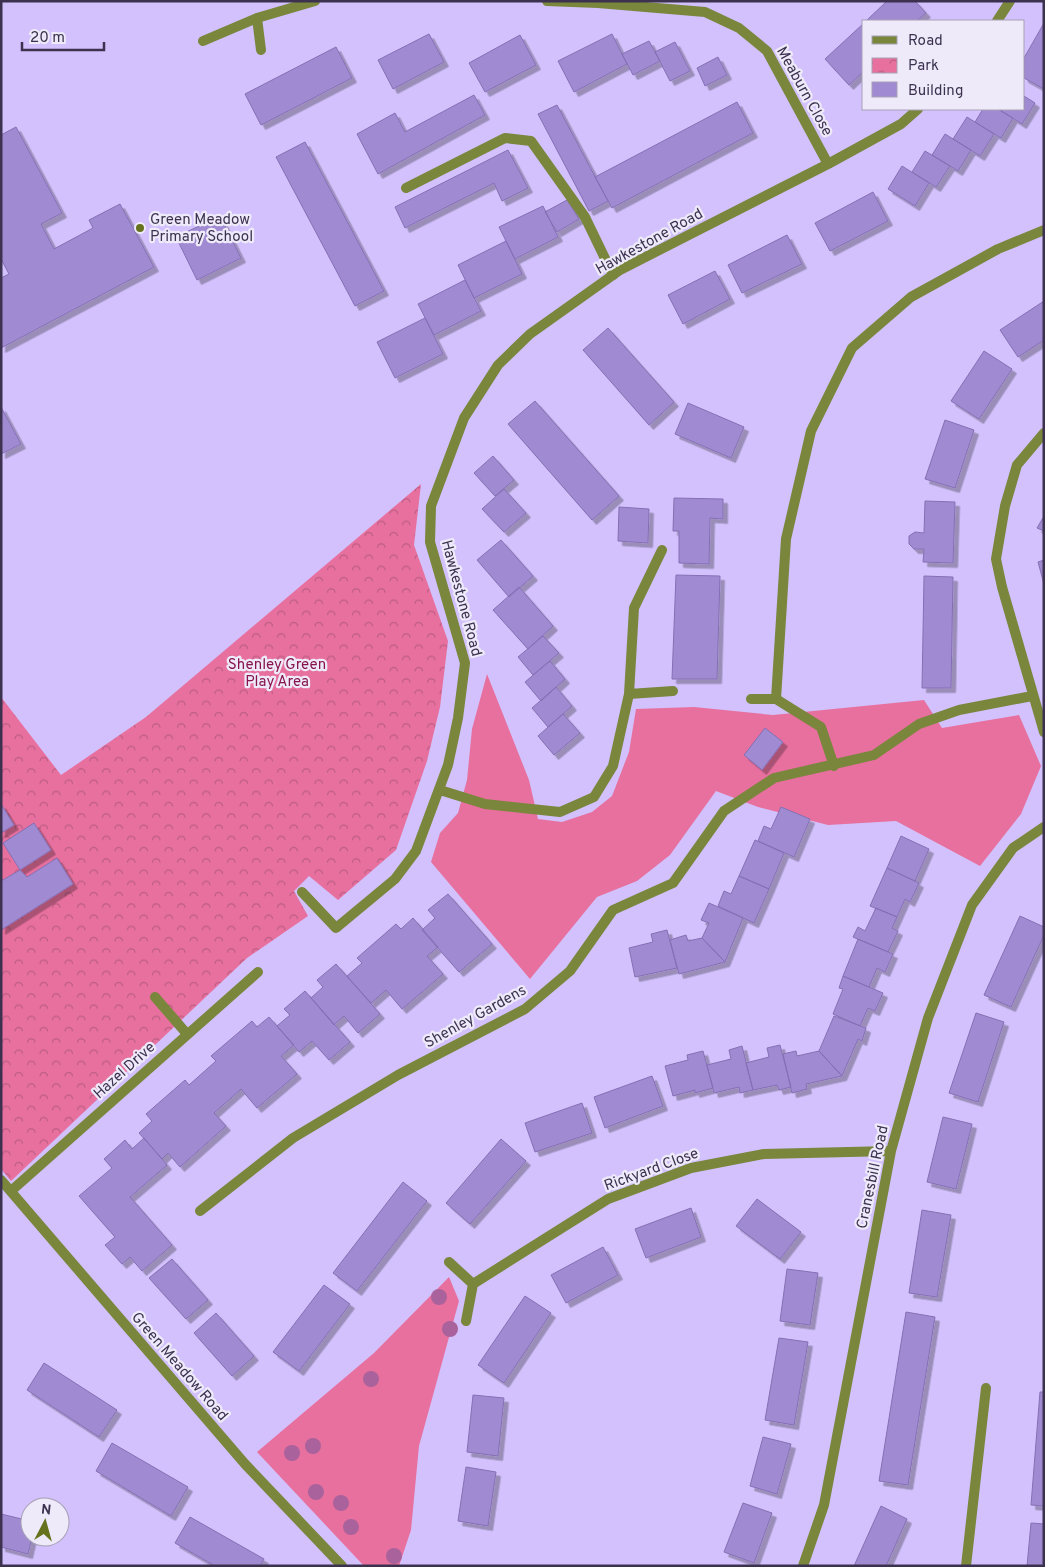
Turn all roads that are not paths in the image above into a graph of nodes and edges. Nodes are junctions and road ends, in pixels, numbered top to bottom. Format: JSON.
{"nodes":[{"id":1,"x":315,"y":1,"type":"edge"},
{"id":2,"x":547,"y":1,"type":"edge"},
{"id":3,"x":1010,"y":1,"type":"edge"},
{"id":4,"x":257,"y":18,"type":"junction"},
{"id":5,"x":998,"y":20,"type":"edge"},
{"id":6,"x":202,"y":41,"type":"dead end"},
{"id":7,"x":261,"y":50,"type":"dead end"},
{"id":8,"x":917,"y":110,"type":"edge"},
{"id":9,"x":828,"y":164,"type":"junction"},
{"id":10,"x":406,"y":188,"type":"dead end"},
{"id":11,"x":1044,"y":230,"type":"edge"},
{"id":12,"x":613,"y":275,"type":"junction"},
{"id":13,"x":1044,"y":433,"type":"edge"},
{"id":14,"x":662,"y":550,"type":"dead end"},
{"id":15,"x":673,"y":692,"type":"dead end"},
{"id":16,"x":629,"y":694,"type":"junction"},
{"id":17,"x":1032,"y":696,"type":"junction"},
{"id":18,"x":751,"y":699,"type":"dead end"},
{"id":19,"x":776,"y":699,"type":"junction"},
{"id":20,"x":1044,"y":732,"type":"edge"},
{"id":21,"x":834,"y":766,"type":"junction"},
{"id":22,"x":440,"y":790,"type":"junction"},
{"id":23,"x":1044,"y":827,"type":"edge"},
{"id":24,"x":302,"y":892,"type":"dead end"},
{"id":25,"x":258,"y":972,"type":"dead end"},
{"id":26,"x":155,"y":996,"type":"dead end"},
{"id":27,"x":187,"y":1034,"type":"junction"},
{"id":28,"x":890,"y":1151,"type":"junction"},
{"id":29,"x":1,"y":1180,"type":"edge"},
{"id":30,"x":10,"y":1191,"type":"junction"},
{"id":31,"x":200,"y":1210,"type":"dead end"},
{"id":32,"x":449,"y":1262,"type":"dead end"},
{"id":33,"x":474,"y":1284,"type":"junction"},
{"id":34,"x":466,"y":1321,"type":"dead end"},
{"id":35,"x":986,"y":1388,"type":"dead end"},
{"id":36,"x":342,"y":1566,"type":"edge"},
{"id":37,"x":803,"y":1566,"type":"edge"},
{"id":38,"x":966,"y":1566,"type":"edge"}],
"edges":[{"from":1,"to":4,"type":"street"},
{"from":2,"to":9,"type":"street","name":"Meaburn Close"},
{"from":3,"to":5,"type":"street"},
{"from":4,"to":6,"type":"street"},
{"from":4,"to":7,"type":"street"},
{"from":8,"to":9,"type":"street","name":"Hawkestone Road"},
{"from":9,"to":12,"type":"street","name":"Hawkestone Road"},
{"from":10,"to":12,"type":"street"},
{"from":11,"to":19,"type":"street"},
{"from":12,"to":22,"type":"street","name":"Hawkestone Road"},
{"from":13,"to":17,"type":"street"},
{"from":14,"to":16,"type":"street"},
{"from":15,"to":16,"type":"street"},
{"from":16,"to":22,"type":"street"},
{"from":17,"to":20,"type":"street"},
{"from":17,"to":21,"type":"street","name":"Shenley Gardens"},
{"from":18,"to":19,"type":"street"},
{"from":19,"to":21,"type":"street"},
{"from":21,"to":31,"type":"street","name":"Shenley Gardens"},
{"from":22,"to":24,"type":"street","name":"Hawkestone Road"},
{"from":23,"to":28,"type":"street","name":"Cranesbill Road"},
{"from":25,"to":27,"type":"street","name":"Hazel Drive"},
{"from":26,"to":27,"type":"street"},
{"from":27,"to":30,"type":"street","name":"Hazel Drive"},
{"from":28,"to":33,"type":"street","name":"Rickyard Close"},
{"from":28,"to":37,"type":"street","name":"Cranesbill Road"},
{"from":29,"to":30,"type":"street","name":"Green Meadow Road"},
{"from":30,"to":36,"type":"street","name":"Green Meadow Road"},
{"from":32,"to":33,"type":"street"},
{"from":33,"to":34,"type":"street"},
{"from":35,"to":38,"type":"street"}]}
